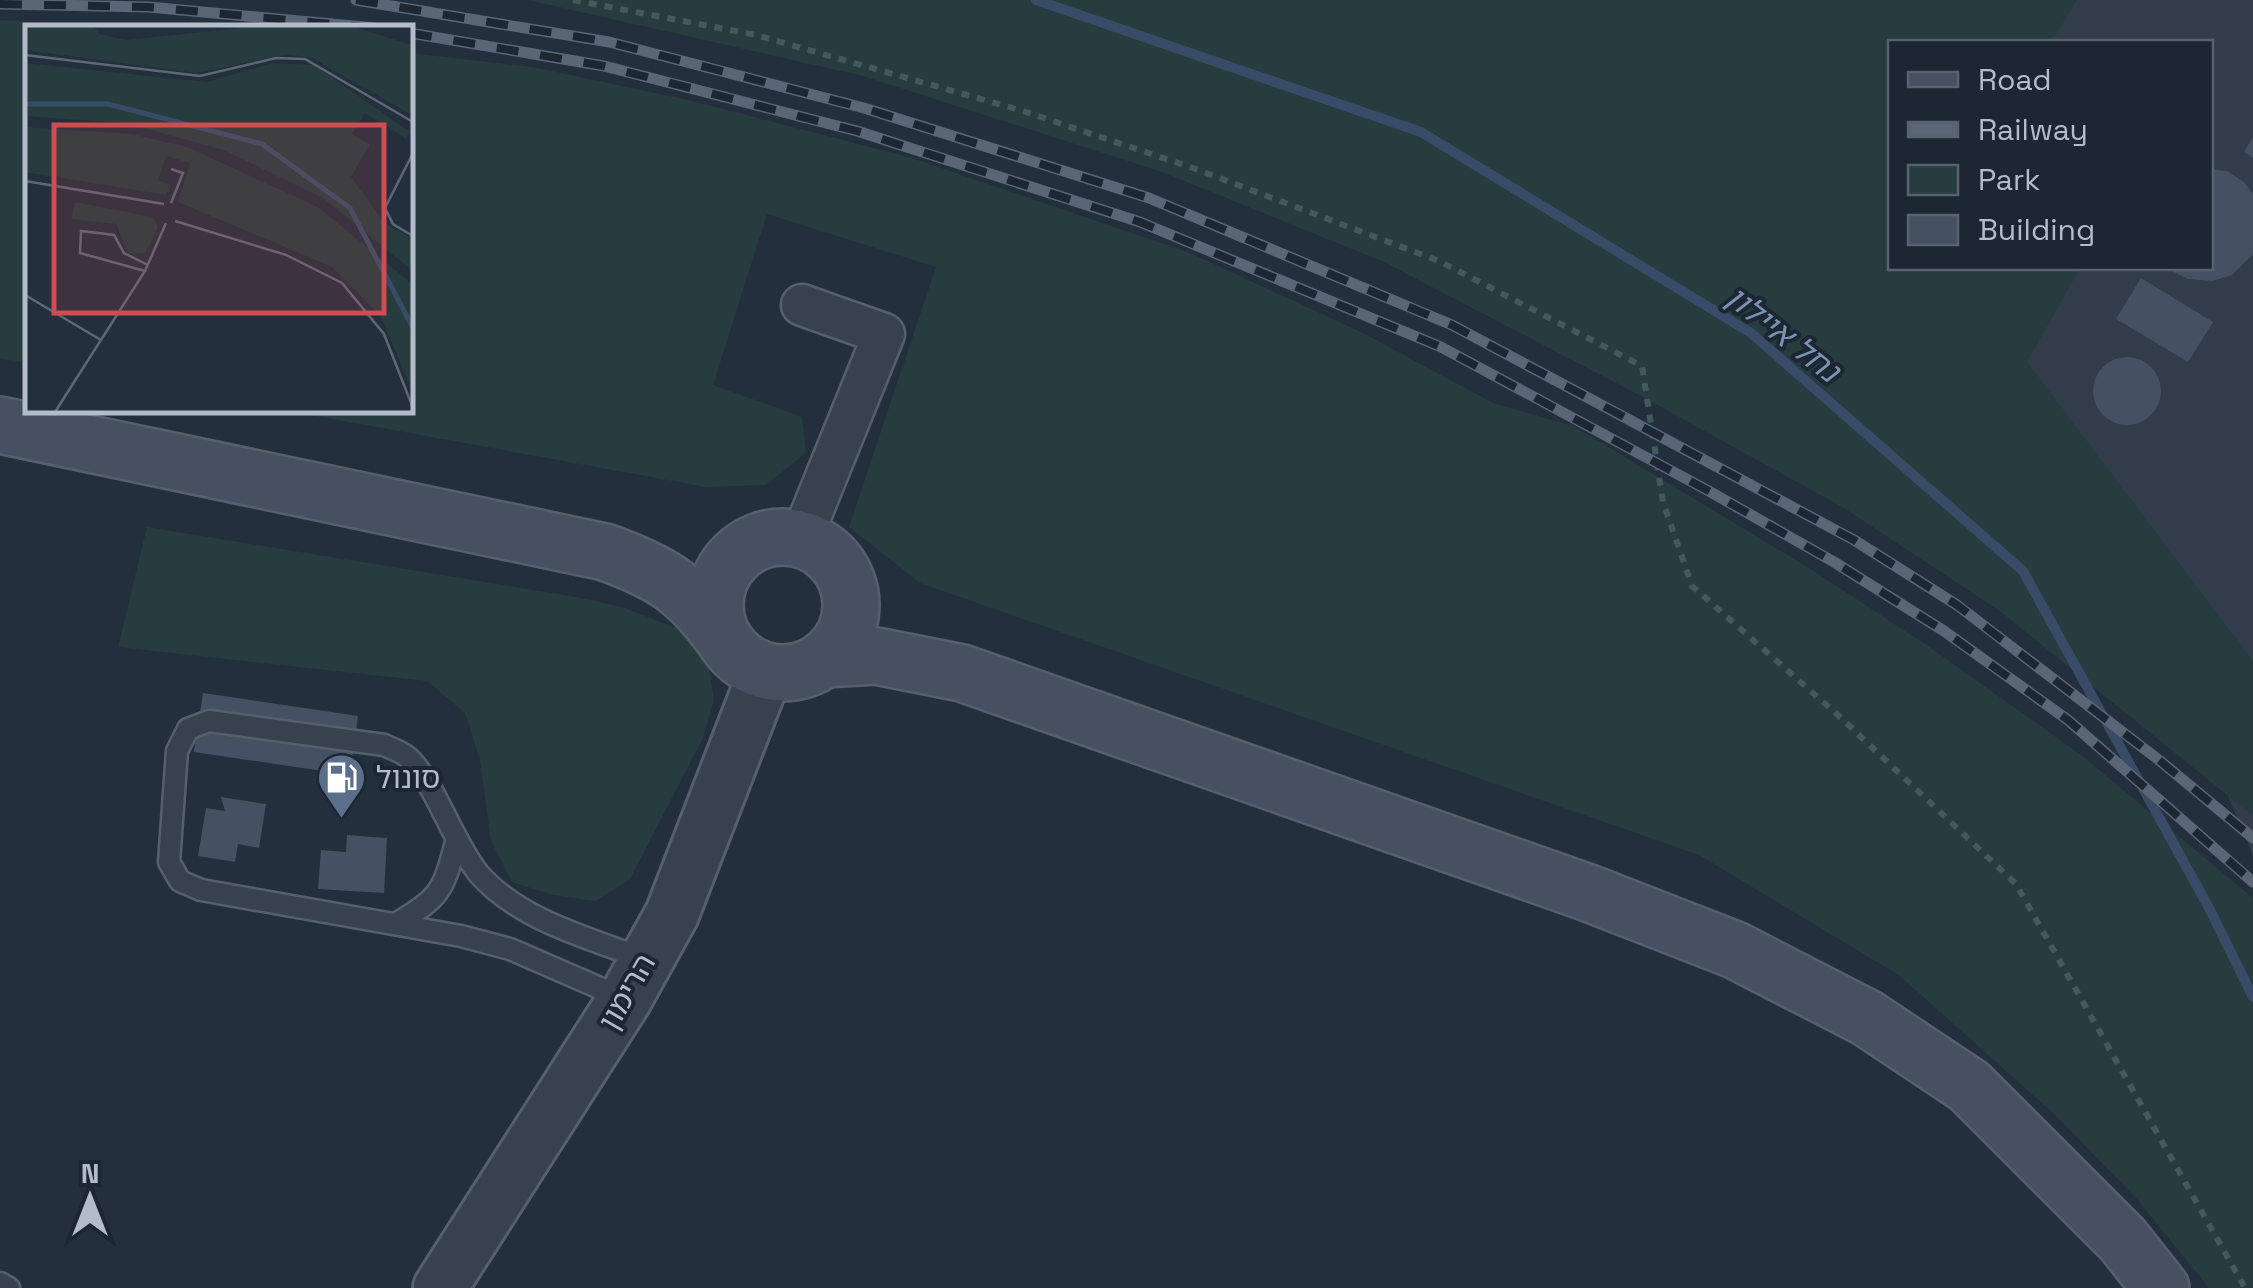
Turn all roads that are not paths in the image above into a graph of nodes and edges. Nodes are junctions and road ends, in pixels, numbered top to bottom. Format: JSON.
{"nodes":[{"id":1,"x":802,"y":305,"type":"dead end"},
{"id":2,"x":0,"y":425,"type":"edge"},
{"id":3,"x":778,"y":541,"type":"junction"},
{"id":4,"x":605,"y":552,"type":"junction"},
{"id":5,"x":848,"y":583,"type":"junction"},
{"id":6,"x":721,"y":635,"type":"junction"},
{"id":7,"x":824,"y":659,"type":"junction"},
{"id":8,"x":766,"y":671,"type":"junction"},
{"id":9,"x":962,"y":673,"type":"junction"},
{"id":10,"x":456,"y":842,"type":"junction"},
{"id":11,"x":396,"y":924,"type":"junction"},
{"id":12,"x":636,"y":980,"type":"junction"},
{"id":13,"x":0,"y":1282,"type":"edge"},
{"id":14,"x":9,"y":1288,"type":"edge"},
{"id":15,"x":440,"y":1288,"type":"edge"},
{"id":16,"x":2161,"y":1288,"type":"edge"}],
"edges":[{"from":1,"to":3,"type":"street"},
{"from":2,"to":4,"type":"main road"},
{"from":3,"to":4,"type":"main road"},
{"from":3,"to":5,"type":"main road"},
{"from":3,"to":6,"type":"main road"},
{"from":4,"to":6,"type":"main road"},
{"from":5,"to":7,"type":"main road"},
{"from":5,"to":9,"type":"main road"},
{"from":6,"to":8,"type":"main road"},
{"from":7,"to":8,"type":"main road"},
{"from":7,"to":9,"type":"main road"},
{"from":8,"to":12,"type":"street","name":"הרימון"},
{"from":9,"to":16,"type":"main road"},
{"from":10,"to":11,"type":"lane"},
{"from":10,"to":11,"type":"lane"},
{"from":10,"to":12,"type":"lane"},
{"from":11,"to":12,"type":"lane"},
{"from":12,"to":15,"type":"street","name":"הרימון"},
{"from":13,"to":14,"type":"lane"}]}
